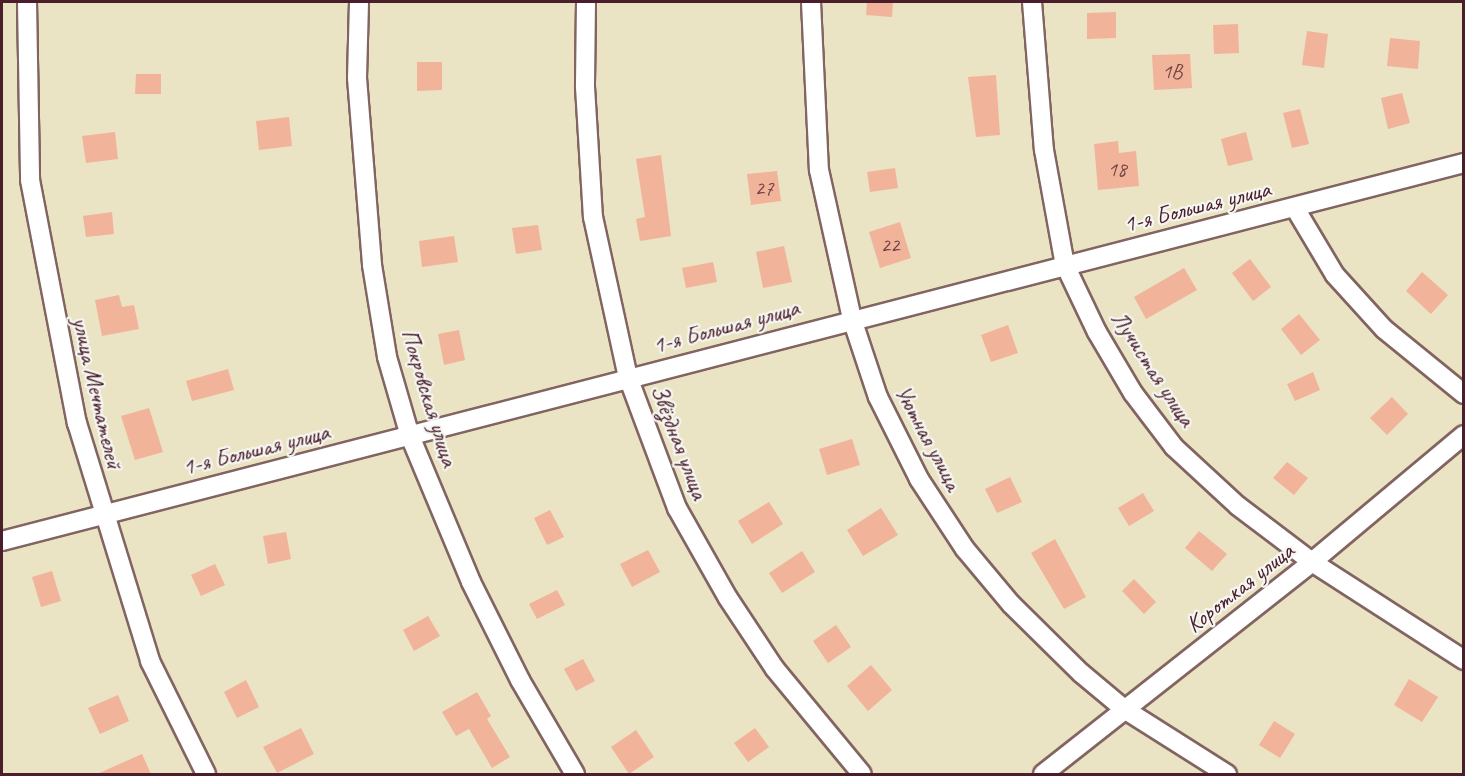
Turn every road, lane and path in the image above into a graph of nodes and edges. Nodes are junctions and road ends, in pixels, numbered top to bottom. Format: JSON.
{"nodes":[{"id":1,"x":27,"y":2,"type":"edge"},
{"id":2,"x":359,"y":2,"type":"edge"},
{"id":3,"x":586,"y":2,"type":"edge"},
{"id":4,"x":811,"y":2,"type":"edge"},
{"id":5,"x":1032,"y":2,"type":"edge"},
{"id":6,"x":1464,"y":163,"type":"edge"},
{"id":7,"x":1295,"y":208,"type":"junction"},
{"id":8,"x":1065,"y":265,"type":"junction"},
{"id":9,"x":852,"y":319,"type":"junction"},
{"id":10,"x":628,"y":377,"type":"junction"},
{"id":11,"x":1464,"y":394,"type":"edge"},
{"id":12,"x":1464,"y":435,"type":"edge"},
{"id":13,"x":410,"y":436,"type":"junction"},
{"id":14,"x":102,"y":514,"type":"junction"},
{"id":15,"x":2,"y":540,"type":"edge"},
{"id":16,"x":1312,"y":562,"type":"junction"},
{"id":17,"x":1464,"y":660,"type":"edge"},
{"id":18,"x":1124,"y":709,"type":"junction"},
{"id":19,"x":206,"y":774,"type":"edge"},
{"id":20,"x":575,"y":774,"type":"edge"},
{"id":21,"x":862,"y":774,"type":"edge"},
{"id":22,"x":1042,"y":774,"type":"edge"},
{"id":23,"x":1227,"y":774,"type":"edge"}],
"edges":[{"from":1,"to":14,"type":"street","name":"улица Мечтателей"},
{"from":2,"to":13,"type":"street","name":"Покровская улица"},
{"from":3,"to":10,"type":"street","name":"Звёздная улица"},
{"from":4,"to":9,"type":"street","name":"Уютная улица"},
{"from":5,"to":8,"type":"street","name":"Лучистая улица"},
{"from":6,"to":7,"type":"street","name":"1-я Большая улица"},
{"from":7,"to":8,"type":"street","name":"1-я Большая улица"},
{"from":7,"to":11,"type":"street"},
{"from":8,"to":9,"type":"street","name":"1-я Большая улица"},
{"from":8,"to":16,"type":"street","name":"Лучистая улица"},
{"from":9,"to":10,"type":"street","name":"1-я Большая улица"},
{"from":9,"to":18,"type":"street","name":"Уютная улица"},
{"from":10,"to":13,"type":"street","name":"1-я Большая улица"},
{"from":10,"to":21,"type":"street","name":"Звёздная улица"},
{"from":12,"to":16,"type":"street","name":"Короткая улица"},
{"from":13,"to":14,"type":"street","name":"1-я Большая улица"},
{"from":13,"to":20,"type":"street","name":"Покровская улица"},
{"from":14,"to":15,"type":"street","name":"1-я Большая улица"},
{"from":14,"to":19,"type":"street","name":"улица Мечтателей"},
{"from":16,"to":17,"type":"street","name":"Лучистая улица"},
{"from":16,"to":18,"type":"street","name":"Короткая улица"},
{"from":18,"to":22,"type":"street","name":"Короткая улица"},
{"from":18,"to":23,"type":"street","name":"Уютная улица"}]}
